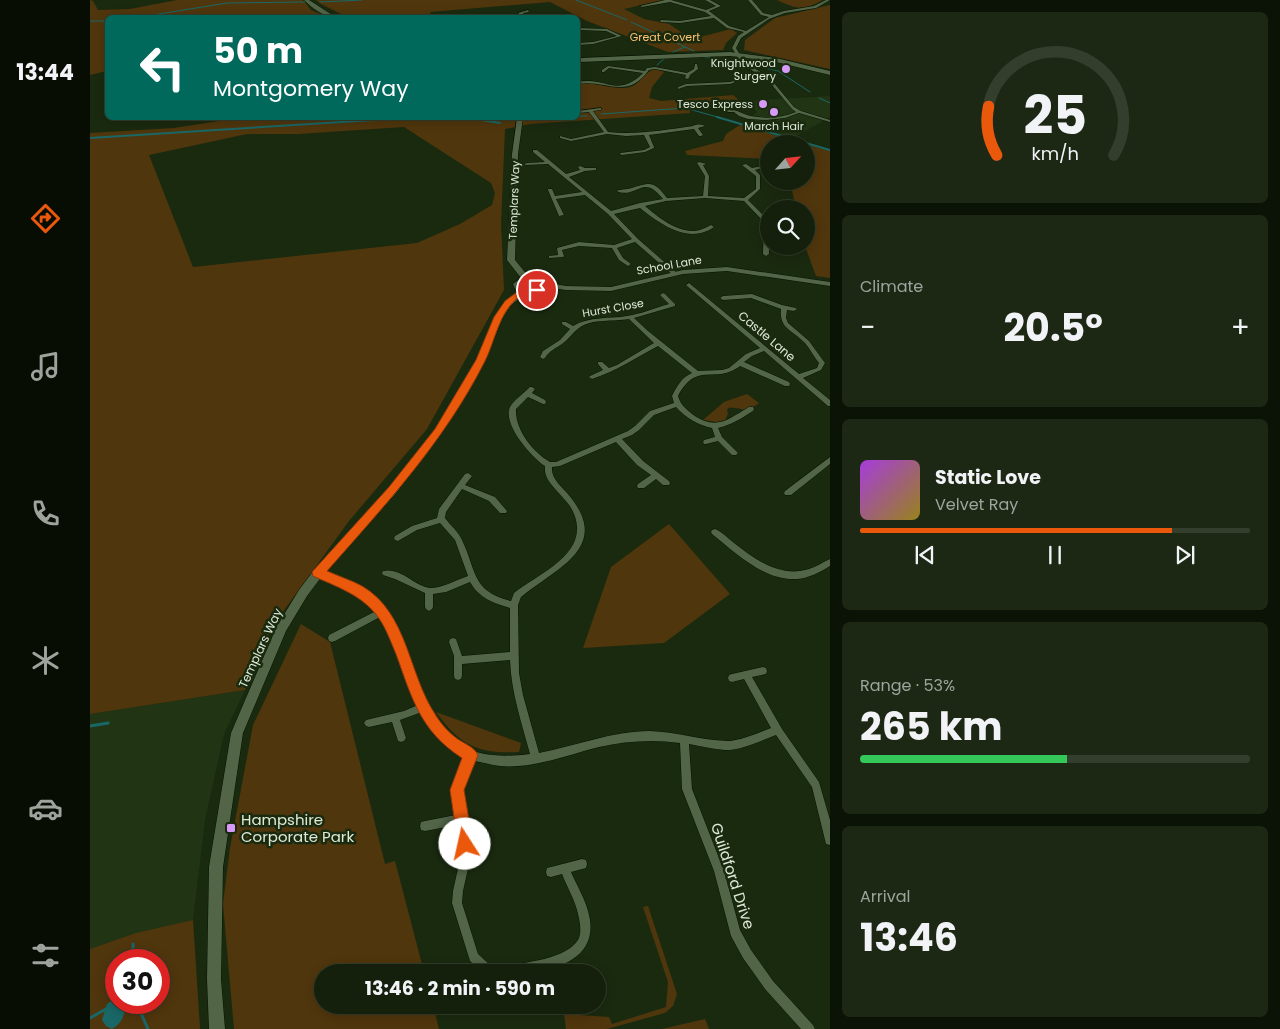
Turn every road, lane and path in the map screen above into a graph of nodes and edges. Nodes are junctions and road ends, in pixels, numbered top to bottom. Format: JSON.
{"nodes":[{"id":1,"x":306,"y":0,"type":"edge"},
{"id":2,"x":707,"y":0,"type":"edge"},
{"id":3,"x":750,"y":0,"type":"edge"},
{"id":4,"x":829,"y":0,"type":"edge"},
{"id":5,"x":668,"y":1,"type":"edge"},
{"id":6,"x":642,"y":6,"type":"dead end"},
{"id":7,"x":648,"y":6,"type":"junction"},
{"id":8,"x":652,"y":9,"type":"dead end"},
{"id":9,"x":528,"y":11,"type":"dead end"},
{"id":10,"x":706,"y":11,"type":"junction"},
{"id":11,"x":513,"y":14,"type":"dead end"},
{"id":12,"x":520,"y":14,"type":"joint"},
{"id":13,"x":330,"y":15,"type":"edge"},
{"id":14,"x":677,"y":16,"type":"dead end"},
{"id":15,"x":771,"y":16,"type":"junction"},
{"id":16,"x":715,"y":17,"type":"junction"},
{"id":17,"x":685,"y":20,"type":"junction"},
{"id":18,"x":661,"y":21,"type":"dead end"},
{"id":19,"x":580,"y":29,"type":"edge"},
{"id":20,"x":746,"y":32,"type":"junction"},
{"id":21,"x":580,"y":44,"type":"edge"},
{"id":22,"x":736,"y":55,"type":"junction"},
{"id":23,"x":580,"y":60,"type":"edge"},
{"id":24,"x":704,"y":69,"type":"dead end"},
{"id":25,"x":603,"y":71,"type":"dead end"},
{"id":26,"x":646,"y":72,"type":"junction"},
{"id":27,"x":759,"y":73,"type":"junction"},
{"id":28,"x":830,"y":73,"type":"edge"},
{"id":29,"x":688,"y":74,"type":"junction"},
{"id":30,"x":580,"y":81,"type":"edge"},
{"id":31,"x":686,"y":85,"type":"junction"},
{"id":32,"x":679,"y":88,"type":"dead end"},
{"id":33,"x":600,"y":109,"type":"dead end"},
{"id":34,"x":590,"y":110,"type":"junction"},
{"id":35,"x":726,"y":111,"type":"dead end"},
{"id":36,"x":580,"y":112,"type":"edge"},
{"id":37,"x":799,"y":112,"type":"junction"},
{"id":38,"x":520,"y":120,"type":"edge"},
{"id":39,"x":830,"y":121,"type":"edge"},
{"id":40,"x":696,"y":126,"type":"junction"},
{"id":41,"x":703,"y":126,"type":"dead end"},
{"id":42,"x":607,"y":133,"type":"junction"},
{"id":43,"x":646,"y":134,"type":"junction"},
{"id":44,"x":701,"y":135,"type":"dead end"},
{"id":45,"x":562,"y":137,"type":"dead end"},
{"id":46,"x":625,"y":149,"type":"dead end"},
{"id":47,"x":535,"y":150,"type":"dead end"},
{"id":48,"x":631,"y":153,"type":"junction"},
{"id":49,"x":622,"y":154,"type":"dead end"},
{"id":50,"x":550,"y":163,"type":"junction"},
{"id":51,"x":692,"y":163,"type":"dead end"},
{"id":52,"x":527,"y":164,"type":"dead end"},
{"id":53,"x":744,"y":165,"type":"dead end"},
{"id":54,"x":760,"y":167,"type":"dead end"},
{"id":55,"x":594,"y":169,"type":"dead end"},
{"id":56,"x":750,"y":170,"type":"junction"},
{"id":57,"x":566,"y":176,"type":"junction"},
{"id":58,"x":550,"y":190,"type":"dead end"},
{"id":59,"x":618,"y":191,"type":"dead end"},
{"id":60,"x":586,"y":193,"type":"junction"},
{"id":61,"x":705,"y":197,"type":"junction"},
{"id":62,"x":554,"y":198,"type":"junction"},
{"id":63,"x":666,"y":200,"type":"junction"},
{"id":64,"x":745,"y":200,"type":"junction"},
{"id":65,"x":640,"y":205,"type":"junction"},
{"id":66,"x":610,"y":213,"type":"junction"},
{"id":67,"x":561,"y":215,"type":"dead end"},
{"id":68,"x":760,"y":215,"type":"edge"},
{"id":69,"x":708,"y":230,"type":"dead end"},
{"id":70,"x":636,"y":240,"type":"junction"},
{"id":71,"x":614,"y":247,"type":"junction"},
{"id":72,"x":550,"y":257,"type":"dead end"},
{"id":73,"x":621,"y":259,"type":"junction"},
{"id":74,"x":611,"y":261,"type":"dead end"},
{"id":75,"x":628,"y":264,"type":"dead end"},
{"id":76,"x":675,"y":274,"type":"junction"},
{"id":77,"x":525,"y":278,"type":"junction"},
{"id":78,"x":541,"y":284,"type":"junction"},
{"id":79,"x":830,"y":284,"type":"edge"},
{"id":80,"x":689,"y":285,"type":"dead end"},
{"id":81,"x":524,"y":290,"type":"junction"},
{"id":82,"x":663,"y":294,"type":"dead end"},
{"id":83,"x":723,"y":298,"type":"dead end"},
{"id":84,"x":784,"y":308,"type":"junction"},
{"id":85,"x":794,"y":309,"type":"dead end"},
{"id":86,"x":630,"y":318,"type":"junction"},
{"id":87,"x":564,"y":323,"type":"dead end"},
{"id":88,"x":574,"y":329,"type":"junction"},
{"id":89,"x":658,"y":343,"type":"junction"},
{"id":90,"x":764,"y":349,"type":"junction"},
{"id":91,"x":543,"y":357,"type":"dead end"},
{"id":92,"x":600,"y":363,"type":"dead end"},
{"id":93,"x":740,"y":363,"type":"junction"},
{"id":94,"x":776,"y":368,"type":"dead end"},
{"id":95,"x":608,"y":371,"type":"junction"},
{"id":96,"x":696,"y":373,"type":"junction"},
{"id":97,"x":770,"y":376,"type":"junction"},
{"id":98,"x":592,"y":377,"type":"dead end"},
{"id":99,"x":798,"y":377,"type":"junction"},
{"id":100,"x":787,"y":384,"type":"dead end"},
{"id":101,"x":543,"y":402,"type":"dead end"},
{"id":102,"x":677,"y":404,"type":"junction"},
{"id":103,"x":830,"y":404,"type":"edge"},
{"id":104,"x":751,"y":409,"type":"dead end"},
{"id":105,"x":714,"y":426,"type":"junction"},
{"id":106,"x":617,"y":438,"type":"junction"},
{"id":107,"x":719,"y":438,"type":"junction"},
{"id":108,"x":706,"y":442,"type":"dead end"},
{"id":109,"x":734,"y":453,"type":"dead end"},
{"id":110,"x":829,"y":462,"type":"edge"},
{"id":111,"x":548,"y":465,"type":"junction"},
{"id":112,"x":468,"y":476,"type":"dead end"},
{"id":113,"x":656,"y":476,"type":"junction"},
{"id":114,"x":666,"y":483,"type":"dead end"},
{"id":115,"x":461,"y":486,"type":"junction"},
{"id":116,"x":641,"y":486,"type":"dead end"},
{"id":117,"x":788,"y":493,"type":"dead end"},
{"id":118,"x":503,"y":512,"type":"dead end"},
{"id":119,"x":442,"y":520,"type":"junction"},
{"id":120,"x":715,"y":532,"type":"dead end"},
{"id":121,"x":398,"y":538,"type":"dead end"},
{"id":122,"x":830,"y":562,"type":"edge"},
{"id":123,"x":318,"y":572,"type":"junction"},
{"id":124,"x":386,"y":572,"type":"dead end"},
{"id":125,"x":471,"y":578,"type":"junction"},
{"id":126,"x":429,"y":591,"type":"junction"},
{"id":127,"x":514,"y":605,"type":"junction"},
{"id":128,"x":428,"y":607,"type":"dead end"},
{"id":129,"x":382,"y":612,"type":"junction"},
{"id":130,"x":332,"y":638,"type":"dead end"},
{"id":131,"x":452,"y":642,"type":"dead end"},
{"id":132,"x":514,"y":656,"type":"junction"},
{"id":133,"x":458,"y":660,"type":"junction"},
{"id":134,"x":763,"y":671,"type":"dead end"},
{"id":135,"x":746,"y":675,"type":"junction"},
{"id":136,"x":458,"y":676,"type":"dead end"},
{"id":137,"x":732,"y":678,"type":"dead end"},
{"id":138,"x":423,"y":707,"type":"junction"},
{"id":139,"x":395,"y":718,"type":"junction"},
{"id":140,"x":369,"y":723,"type":"dead end"},
{"id":141,"x":777,"y":730,"type":"junction"},
{"id":142,"x":401,"y":738,"type":"dead end"},
{"id":143,"x":684,"y":739,"type":"junction"},
{"id":144,"x":471,"y":755,"type":"junction"},
{"id":145,"x":536,"y":759,"type":"junction"},
{"id":146,"x":461,"y":819,"type":"junction"},
{"id":147,"x":425,"y":826,"type":"dead end"},
{"id":148,"x":830,"y":840,"type":"edge"},
{"id":149,"x":582,"y":864,"type":"dead end"},
{"id":150,"x":565,"y":869,"type":"junction"},
{"id":151,"x":551,"y":872,"type":"dead end"},
{"id":152,"x":481,"y":964,"type":"edge"},
{"id":153,"x":540,"y":964,"type":"edge"},
{"id":154,"x":217,"y":1029,"type":"edge"},
{"id":155,"x":809,"y":1029,"type":"edge"}],
"edges":[{"from":1,"to":13,"type":"street"},
{"from":2,"to":10,"type":"street"},
{"from":3,"to":15,"type":"street"},
{"from":4,"to":15,"type":"street"},
{"from":5,"to":7,"type":"street"},
{"from":5,"to":10,"type":"street"},
{"from":6,"to":7,"type":"street"},
{"from":7,"to":8,"type":"street"},
{"from":9,"to":12,"type":"street"},
{"from":10,"to":16,"type":"street"},
{"from":11,"to":12,"type":"street"},
{"from":14,"to":17,"type":"street"},
{"from":15,"to":20,"type":"street"},
{"from":16,"to":17,"type":"street"},
{"from":16,"to":20,"type":"street"},
{"from":17,"to":18,"type":"street"},
{"from":19,"to":21,"type":"street"},
{"from":20,"to":22,"type":"street"},
{"from":22,"to":23,"type":"street"},
{"from":22,"to":27,"type":"street"},
{"from":22,"to":28,"type":"street"},
{"from":24,"to":29,"type":"street"},
{"from":25,"to":26,"type":"street"},
{"from":26,"to":29,"type":"street"},
{"from":26,"to":30,"type":"street"},
{"from":27,"to":31,"type":"street"},
{"from":27,"to":37,"type":"street"},
{"from":29,"to":31,"type":"street"},
{"from":31,"to":32,"type":"street"},
{"from":33,"to":34,"type":"street"},
{"from":34,"to":36,"type":"street"},
{"from":34,"to":42,"type":"street"},
{"from":35,"to":37,"type":"street"},
{"from":37,"to":39,"type":"street"},
{"from":38,"to":77,"type":"street","name":"Templars Way"},
{"from":40,"to":41,"type":"street"},
{"from":40,"to":43,"type":"street"},
{"from":40,"to":44,"type":"street"},
{"from":42,"to":43,"type":"street"},
{"from":42,"to":45,"type":"street"},
{"from":43,"to":48,"type":"street"},
{"from":46,"to":48,"type":"street"},
{"from":47,"to":50,"type":"street"},
{"from":48,"to":49,"type":"street"},
{"from":50,"to":52,"type":"street"},
{"from":50,"to":57,"type":"street"},
{"from":51,"to":61,"type":"street"},
{"from":53,"to":56,"type":"street"},
{"from":54,"to":56,"type":"street"},
{"from":55,"to":57,"type":"street"},
{"from":56,"to":64,"type":"street"},
{"from":57,"to":60,"type":"street"},
{"from":58,"to":62,"type":"street"},
{"from":59,"to":63,"type":"street"},
{"from":60,"to":62,"type":"street"},
{"from":60,"to":66,"type":"street"},
{"from":61,"to":63,"type":"street"},
{"from":61,"to":64,"type":"street"},
{"from":62,"to":67,"type":"street"},
{"from":63,"to":65,"type":"street"},
{"from":64,"to":68,"type":"street"},
{"from":65,"to":66,"type":"street"},
{"from":65,"to":69,"type":"street"},
{"from":66,"to":70,"type":"street"},
{"from":70,"to":71,"type":"street"},
{"from":70,"to":76,"type":"street"},
{"from":71,"to":72,"type":"street"},
{"from":71,"to":73,"type":"street"},
{"from":73,"to":74,"type":"street"},
{"from":73,"to":75,"type":"street"},
{"from":76,"to":78,"type":"street","name":"School Lane"},
{"from":76,"to":79,"type":"street","name":"School Lane"},
{"from":77,"to":78,"type":"street"},
{"from":77,"to":81,"type":"street"},
{"from":78,"to":81,"type":"street","name":"Templars Way"},
{"from":80,"to":90,"type":"street","name":"Castle Lane"},
{"from":81,"to":123,"type":"street","name":"Templars Way"},
{"from":82,"to":86,"type":"street","name":"Hurst Close"},
{"from":83,"to":84,"type":"street"},
{"from":84,"to":85,"type":"street"},
{"from":84,"to":99,"type":"street"},
{"from":86,"to":88,"type":"street","name":"Hurst Close"},
{"from":86,"to":89,"type":"street"},
{"from":87,"to":88,"type":"street","name":"Hurst Close"},
{"from":88,"to":91,"type":"street","name":"Hurst Close"},
{"from":89,"to":95,"type":"street"},
{"from":89,"to":96,"type":"street"},
{"from":90,"to":93,"type":"street"},
{"from":90,"to":99,"type":"street","name":"Castle Lane"},
{"from":92,"to":95,"type":"street"},
{"from":93,"to":96,"type":"street"},
{"from":93,"to":97,"type":"street"},
{"from":94,"to":97,"type":"street"},
{"from":95,"to":98,"type":"street"},
{"from":96,"to":102,"type":"street"},
{"from":97,"to":100,"type":"street"},
{"from":99,"to":103,"type":"street","name":"Castle Lane"},
{"from":101,"to":111,"type":"street"},
{"from":102,"to":105,"type":"street"},
{"from":102,"to":106,"type":"street"},
{"from":104,"to":105,"type":"street"},
{"from":105,"to":107,"type":"street"},
{"from":106,"to":111,"type":"street"},
{"from":106,"to":113,"type":"street"},
{"from":107,"to":108,"type":"street"},
{"from":107,"to":109,"type":"street"},
{"from":110,"to":117,"type":"street"},
{"from":111,"to":127,"type":"street"},
{"from":112,"to":115,"type":"street"},
{"from":113,"to":114,"type":"street"},
{"from":113,"to":116,"type":"street"},
{"from":115,"to":118,"type":"street"},
{"from":115,"to":119,"type":"street"},
{"from":119,"to":121,"type":"street"},
{"from":119,"to":125,"type":"street"},
{"from":120,"to":122,"type":"street"},
{"from":123,"to":129,"type":"street"},
{"from":123,"to":154,"type":"street","name":"Templars Way"},
{"from":124,"to":126,"type":"street"},
{"from":125,"to":126,"type":"street"},
{"from":125,"to":127,"type":"street"},
{"from":126,"to":128,"type":"street"},
{"from":127,"to":132,"type":"street"},
{"from":129,"to":130,"type":"street"},
{"from":129,"to":138,"type":"street"},
{"from":131,"to":133,"type":"street"},
{"from":132,"to":133,"type":"street"},
{"from":132,"to":145,"type":"street"},
{"from":133,"to":136,"type":"street"},
{"from":134,"to":135,"type":"street"},
{"from":135,"to":137,"type":"street"},
{"from":135,"to":141,"type":"street"},
{"from":138,"to":139,"type":"street"},
{"from":138,"to":144,"type":"street"},
{"from":139,"to":140,"type":"street"},
{"from":139,"to":142,"type":"street"},
{"from":141,"to":143,"type":"street"},
{"from":141,"to":148,"type":"street"},
{"from":143,"to":145,"type":"street"},
{"from":143,"to":155,"type":"street","name":"Guildford Drive"},
{"from":144,"to":145,"type":"street"},
{"from":144,"to":146,"type":"street"},
{"from":146,"to":147,"type":"street"},
{"from":146,"to":152,"type":"street"},
{"from":149,"to":150,"type":"street"},
{"from":150,"to":151,"type":"street"},
{"from":150,"to":153,"type":"street"}]}
